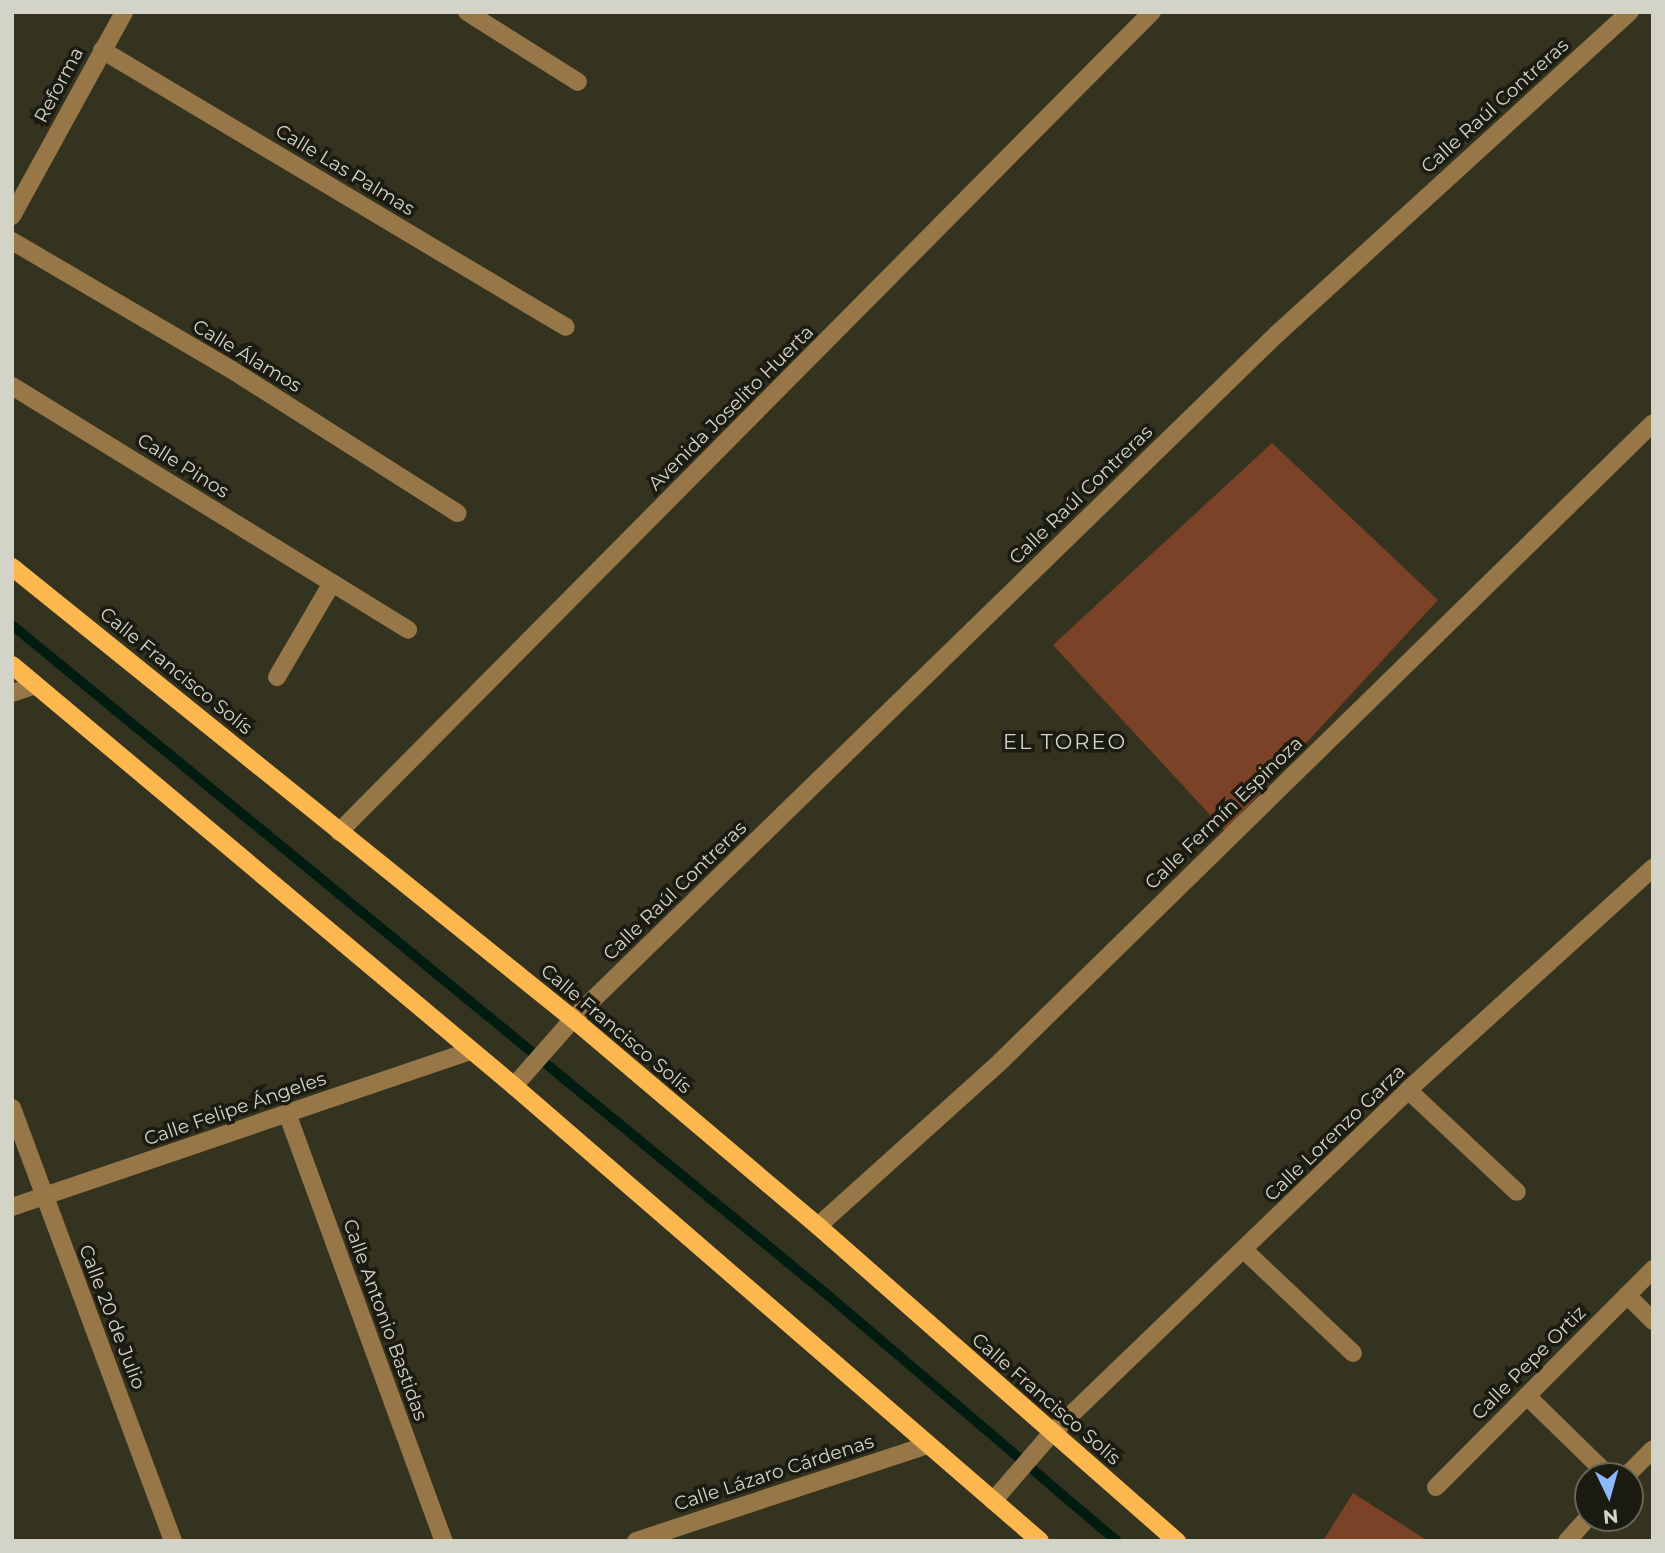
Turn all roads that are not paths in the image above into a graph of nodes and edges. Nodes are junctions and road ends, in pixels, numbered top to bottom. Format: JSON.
{"nodes":[{"id":1,"x":124,"y":12,"type":"edge"},
{"id":2,"x":467,"y":12,"type":"edge"},
{"id":3,"x":1152,"y":12,"type":"edge"},
{"id":4,"x":1630,"y":12,"type":"edge"},
{"id":5,"x":102,"y":50,"type":"junction"},
{"id":6,"x":578,"y":82,"type":"dead end"},
{"id":7,"x":12,"y":216,"type":"edge"},
{"id":8,"x":12,"y":241,"type":"edge"},
{"id":9,"x":566,"y":327,"type":"dead end"},
{"id":10,"x":12,"y":386,"type":"edge"},
{"id":11,"x":1653,"y":423,"type":"edge"},
{"id":12,"x":457,"y":513,"type":"dead end"},
{"id":13,"x":12,"y":568,"type":"edge"},
{"id":14,"x":332,"y":583,"type":"junction"},
{"id":15,"x":408,"y":630,"type":"dead end"},
{"id":16,"x":12,"y":665,"type":"edge"},
{"id":17,"x":277,"y":677,"type":"dead end"},
{"id":18,"x":36,"y":685,"type":"junction"},
{"id":19,"x":12,"y":693,"type":"edge"},
{"id":20,"x":339,"y":832,"type":"junction"},
{"id":21,"x":1653,"y":868,"type":"edge"},
{"id":22,"x":573,"y":1019,"type":"junction"},
{"id":23,"x":471,"y":1051,"type":"junction"},
{"id":24,"x":514,"y":1086,"type":"junction"},
{"id":25,"x":1408,"y":1090,"type":"junction"},
{"id":26,"x":12,"y":1108,"type":"edge"},
{"id":27,"x":288,"y":1113,"type":"junction"},
{"id":28,"x":1517,"y":1192,"type":"dead end"},
{"id":29,"x":44,"y":1196,"type":"junction"},
{"id":30,"x":12,"y":1207,"type":"edge"},
{"id":31,"x":818,"y":1226,"type":"junction"},
{"id":32,"x":1244,"y":1250,"type":"junction"},
{"id":33,"x":1653,"y":1269,"type":"edge"},
{"id":34,"x":1627,"y":1295,"type":"junction"},
{"id":35,"x":1653,"y":1321,"type":"edge"},
{"id":36,"x":1353,"y":1353,"type":"dead end"},
{"id":37,"x":1527,"y":1396,"type":"junction"},
{"id":38,"x":1052,"y":1433,"type":"junction"},
{"id":39,"x":925,"y":1446,"type":"junction"},
{"id":40,"x":1653,"y":1449,"type":"edge"},
{"id":41,"x":1595,"y":1462,"type":"edge"},
{"id":42,"x":1640,"y":1462,"type":"edge"},
{"id":43,"x":1436,"y":1487,"type":"dead end"},
{"id":44,"x":993,"y":1501,"type":"junction"},
{"id":45,"x":173,"y":1541,"type":"edge"},
{"id":46,"x":444,"y":1541,"type":"edge"},
{"id":47,"x":636,"y":1541,"type":"edge"},
{"id":48,"x":1040,"y":1541,"type":"edge"},
{"id":49,"x":1177,"y":1541,"type":"edge"}],
"edges":[{"from":1,"to":5,"type":"street","name":"Reforma"},
{"from":2,"to":6,"type":"street"},
{"from":3,"to":20,"type":"street","name":"Avenida Joselito Huerta"},
{"from":4,"to":22,"type":"street","name":"Calle Raúl Contreras"},
{"from":5,"to":7,"type":"street","name":"Reforma"},
{"from":5,"to":9,"type":"street","name":"Calle Las Palmas"},
{"from":8,"to":12,"type":"street","name":"Calle Álamos"},
{"from":10,"to":14,"type":"street","name":"Calle Pinos"},
{"from":11,"to":31,"type":"street","name":"Calle Fermín Espinoza"},
{"from":13,"to":20,"type":"main road","name":"Calle Francisco Solís"},
{"from":14,"to":15,"type":"street","name":"Calle Pinos"},
{"from":14,"to":17,"type":"street"},
{"from":16,"to":18,"type":"main road"},
{"from":18,"to":19,"type":"street"},
{"from":18,"to":23,"type":"main road"},
{"from":20,"to":22,"type":"main road","name":"Calle Francisco Solís"},
{"from":21,"to":25,"type":"street","name":"Calle Lorenzo Garza"},
{"from":22,"to":24,"type":"street","name":"Calle Raúl Contreras"},
{"from":22,"to":31,"type":"main road","name":"Calle Francisco Solís"},
{"from":23,"to":24,"type":"main road"},
{"from":23,"to":27,"type":"street","name":"Calle Felipe Ángeles"},
{"from":24,"to":39,"type":"main road"},
{"from":25,"to":28,"type":"street"},
{"from":25,"to":32,"type":"street","name":"Calle Lorenzo Garza"},
{"from":26,"to":29,"type":"street","name":"Calle 20 de Julio"},
{"from":27,"to":29,"type":"street","name":"Calle Felipe Ángeles"},
{"from":27,"to":46,"type":"street","name":"Calle Antonio Bastidas"},
{"from":29,"to":30,"type":"street","name":"Calle Felipe Ángeles"},
{"from":29,"to":45,"type":"street","name":"Calle 20 de Julio"},
{"from":31,"to":38,"type":"main road","name":"Calle Francisco Solís"},
{"from":32,"to":36,"type":"street"},
{"from":32,"to":38,"type":"street","name":"Calle Lorenzo Garza"},
{"from":33,"to":34,"type":"street","name":"Calle Pepe Ortiz"},
{"from":34,"to":35,"type":"street"},
{"from":34,"to":37,"type":"street","name":"Calle Pepe Ortiz"},
{"from":37,"to":41,"type":"street"},
{"from":37,"to":43,"type":"street","name":"Calle Pepe Ortiz"},
{"from":38,"to":44,"type":"street","name":"Calle Lorenzo Garza"},
{"from":38,"to":49,"type":"main road","name":"Calle Francisco Solís"},
{"from":39,"to":44,"type":"main road"},
{"from":39,"to":47,"type":"street","name":"Calle Lázaro Cárdenas"},
{"from":40,"to":42,"type":"street"},
{"from":44,"to":48,"type":"main road"}]}
